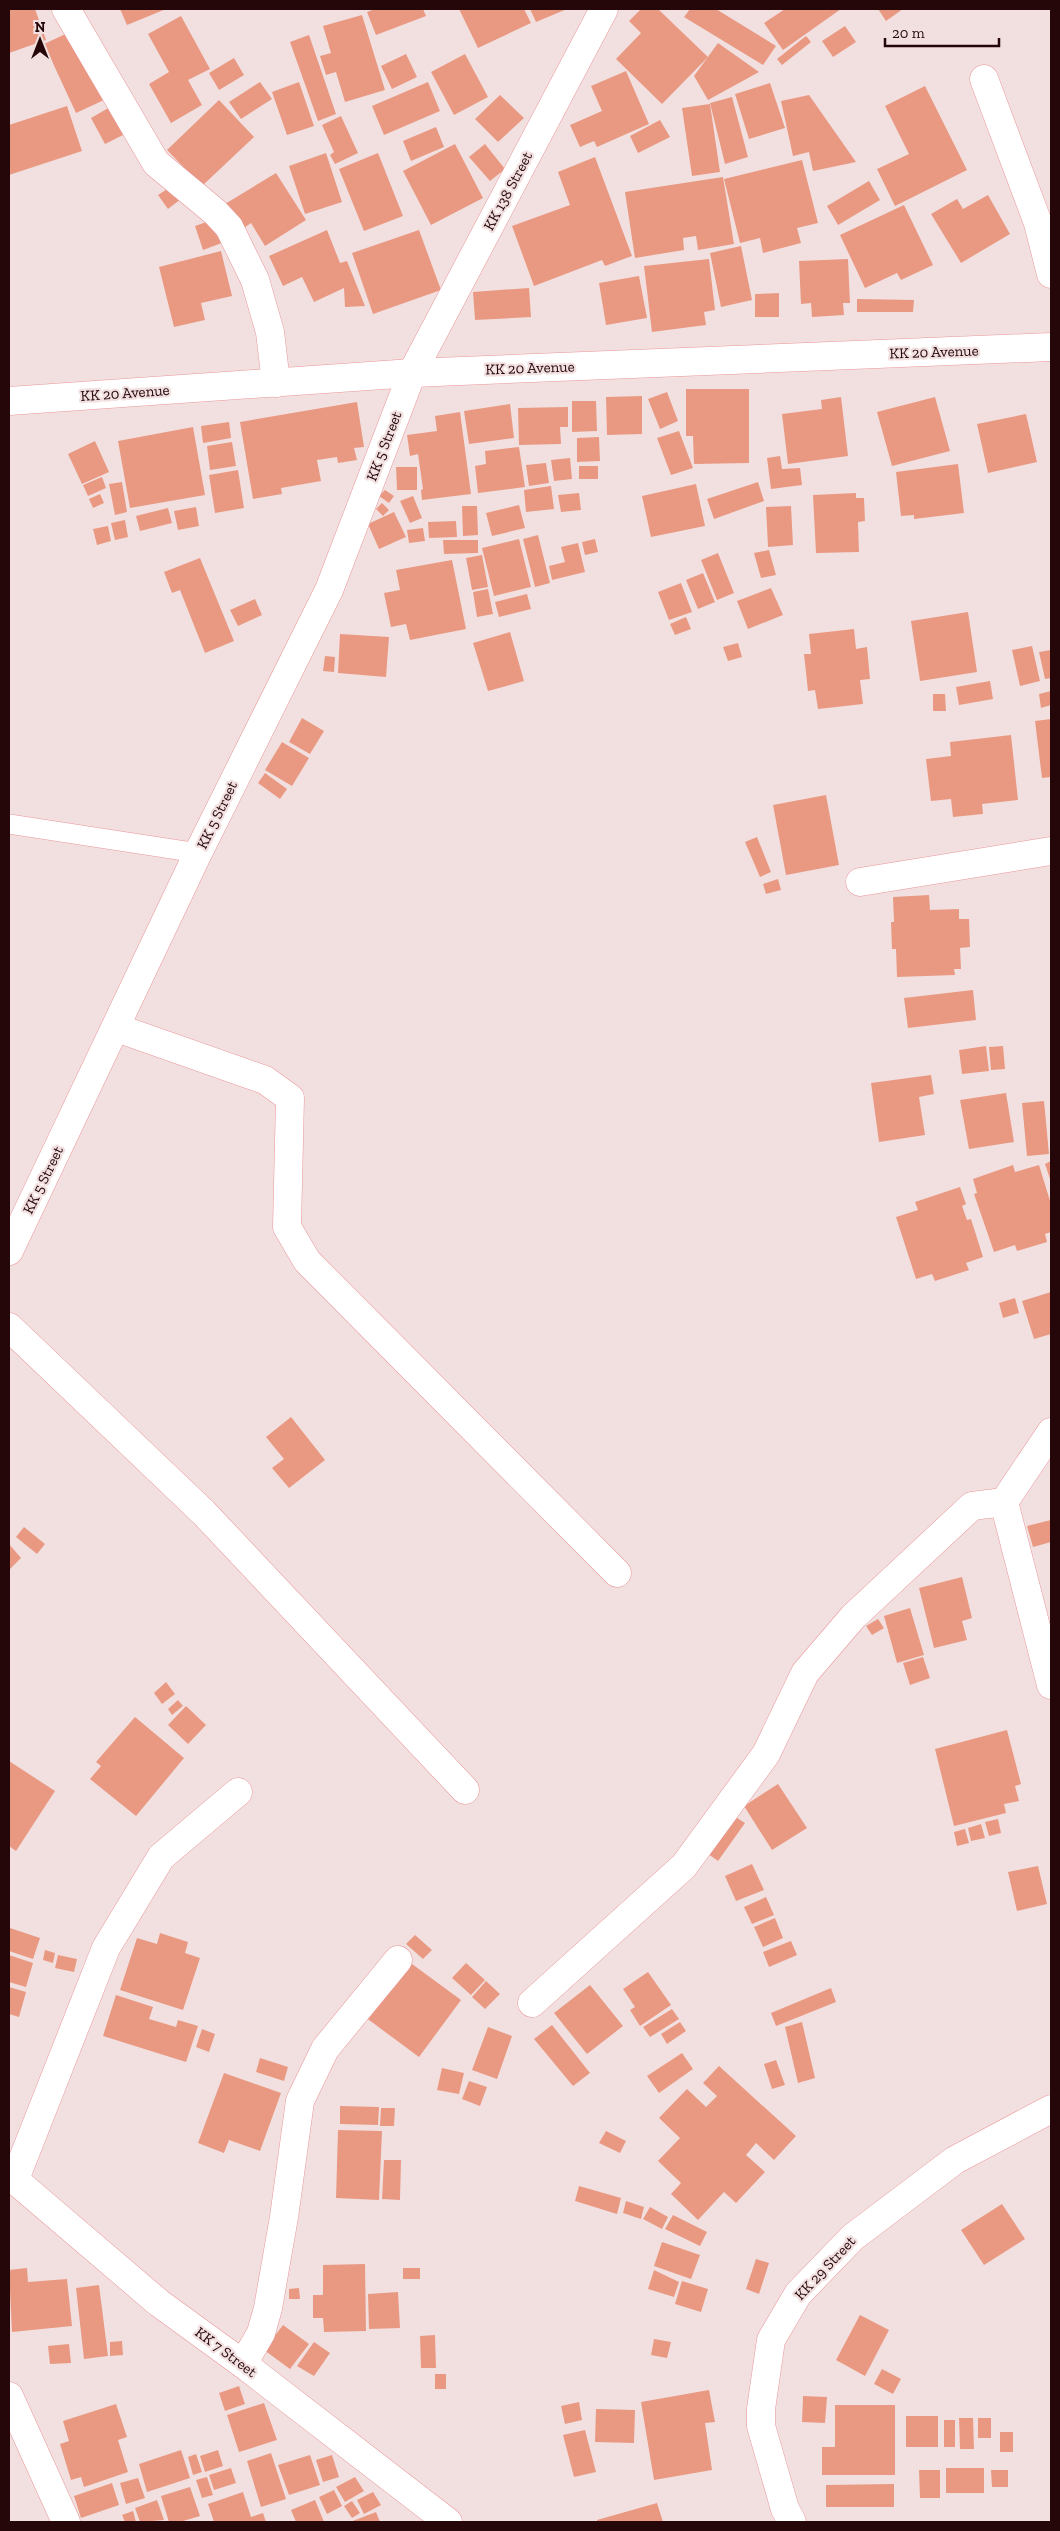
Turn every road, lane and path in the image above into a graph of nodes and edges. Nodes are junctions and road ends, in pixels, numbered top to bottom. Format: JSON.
{"nodes":[{"id":1,"x":66,"y":9,"type":"edge"},
{"id":2,"x":604,"y":9,"type":"edge"},
{"id":3,"x":984,"y":79,"type":"dead end"},
{"id":4,"x":1051,"y":274,"type":"edge"},
{"id":5,"x":1051,"y":347,"type":"edge"},
{"id":6,"x":412,"y":373,"type":"junction"},
{"id":7,"x":276,"y":383,"type":"junction"},
{"id":8,"x":9,"y":401,"type":"edge"},
{"id":9,"x":9,"y":824,"type":"edge"},
{"id":10,"x":1051,"y":851,"type":"edge"},
{"id":11,"x":198,"y":853,"type":"junction"},
{"id":12,"x":860,"y":882,"type":"dead end"},
{"id":13,"x":116,"y":1028,"type":"junction"},
{"id":14,"x":9,"y":1251,"type":"edge"},
{"id":15,"x":9,"y":1327,"type":"edge"},
{"id":16,"x":1051,"y":1432,"type":"edge"},
{"id":17,"x":1004,"y":1502,"type":"junction"},
{"id":18,"x":617,"y":1573,"type":"dead end"},
{"id":19,"x":1051,"y":1685,"type":"edge"},
{"id":20,"x":465,"y":1790,"type":"dead end"},
{"id":21,"x":238,"y":1792,"type":"dead end"},
{"id":22,"x":398,"y":1960,"type":"dead end"},
{"id":23,"x":532,"y":2003,"type":"dead end"},
{"id":24,"x":1051,"y":2109,"type":"edge"},
{"id":25,"x":12,"y":2177,"type":"edge"},
{"id":26,"x":243,"y":2364,"type":"junction"},
{"id":27,"x":9,"y":2396,"type":"edge"},
{"id":28,"x":66,"y":2522,"type":"edge"},
{"id":29,"x":448,"y":2522,"type":"edge"},
{"id":30,"x":792,"y":2522,"type":"edge"}],
"edges":[{"from":1,"to":7,"type":"street"},
{"from":2,"to":6,"type":"street","name":"KK 138 Street"},
{"from":3,"to":4,"type":"street"},
{"from":5,"to":6,"type":"street","name":"KK 20 Avenue"},
{"from":6,"to":7,"type":"street","name":"KK 20 Avenue"},
{"from":6,"to":11,"type":"street","name":"KK 5 Street"},
{"from":7,"to":8,"type":"street","name":"KK 20 Avenue"},
{"from":9,"to":11,"type":"lane"},
{"from":10,"to":12,"type":"street"},
{"from":11,"to":13,"type":"street","name":"KK 5 Street"},
{"from":13,"to":14,"type":"street","name":"KK 5 Street"},
{"from":13,"to":18,"type":"street"},
{"from":15,"to":20,"type":"street"},
{"from":16,"to":17,"type":"street"},
{"from":17,"to":19,"type":"street"},
{"from":17,"to":23,"type":"street"},
{"from":21,"to":25,"type":"street"},
{"from":22,"to":26,"type":"street"},
{"from":24,"to":30,"type":"street","name":"KK 29 Street"},
{"from":25,"to":26,"type":"street","name":"KK 7 Street"},
{"from":26,"to":29,"type":"street","name":"KK 7 Street"},
{"from":27,"to":28,"type":"street"}]}
